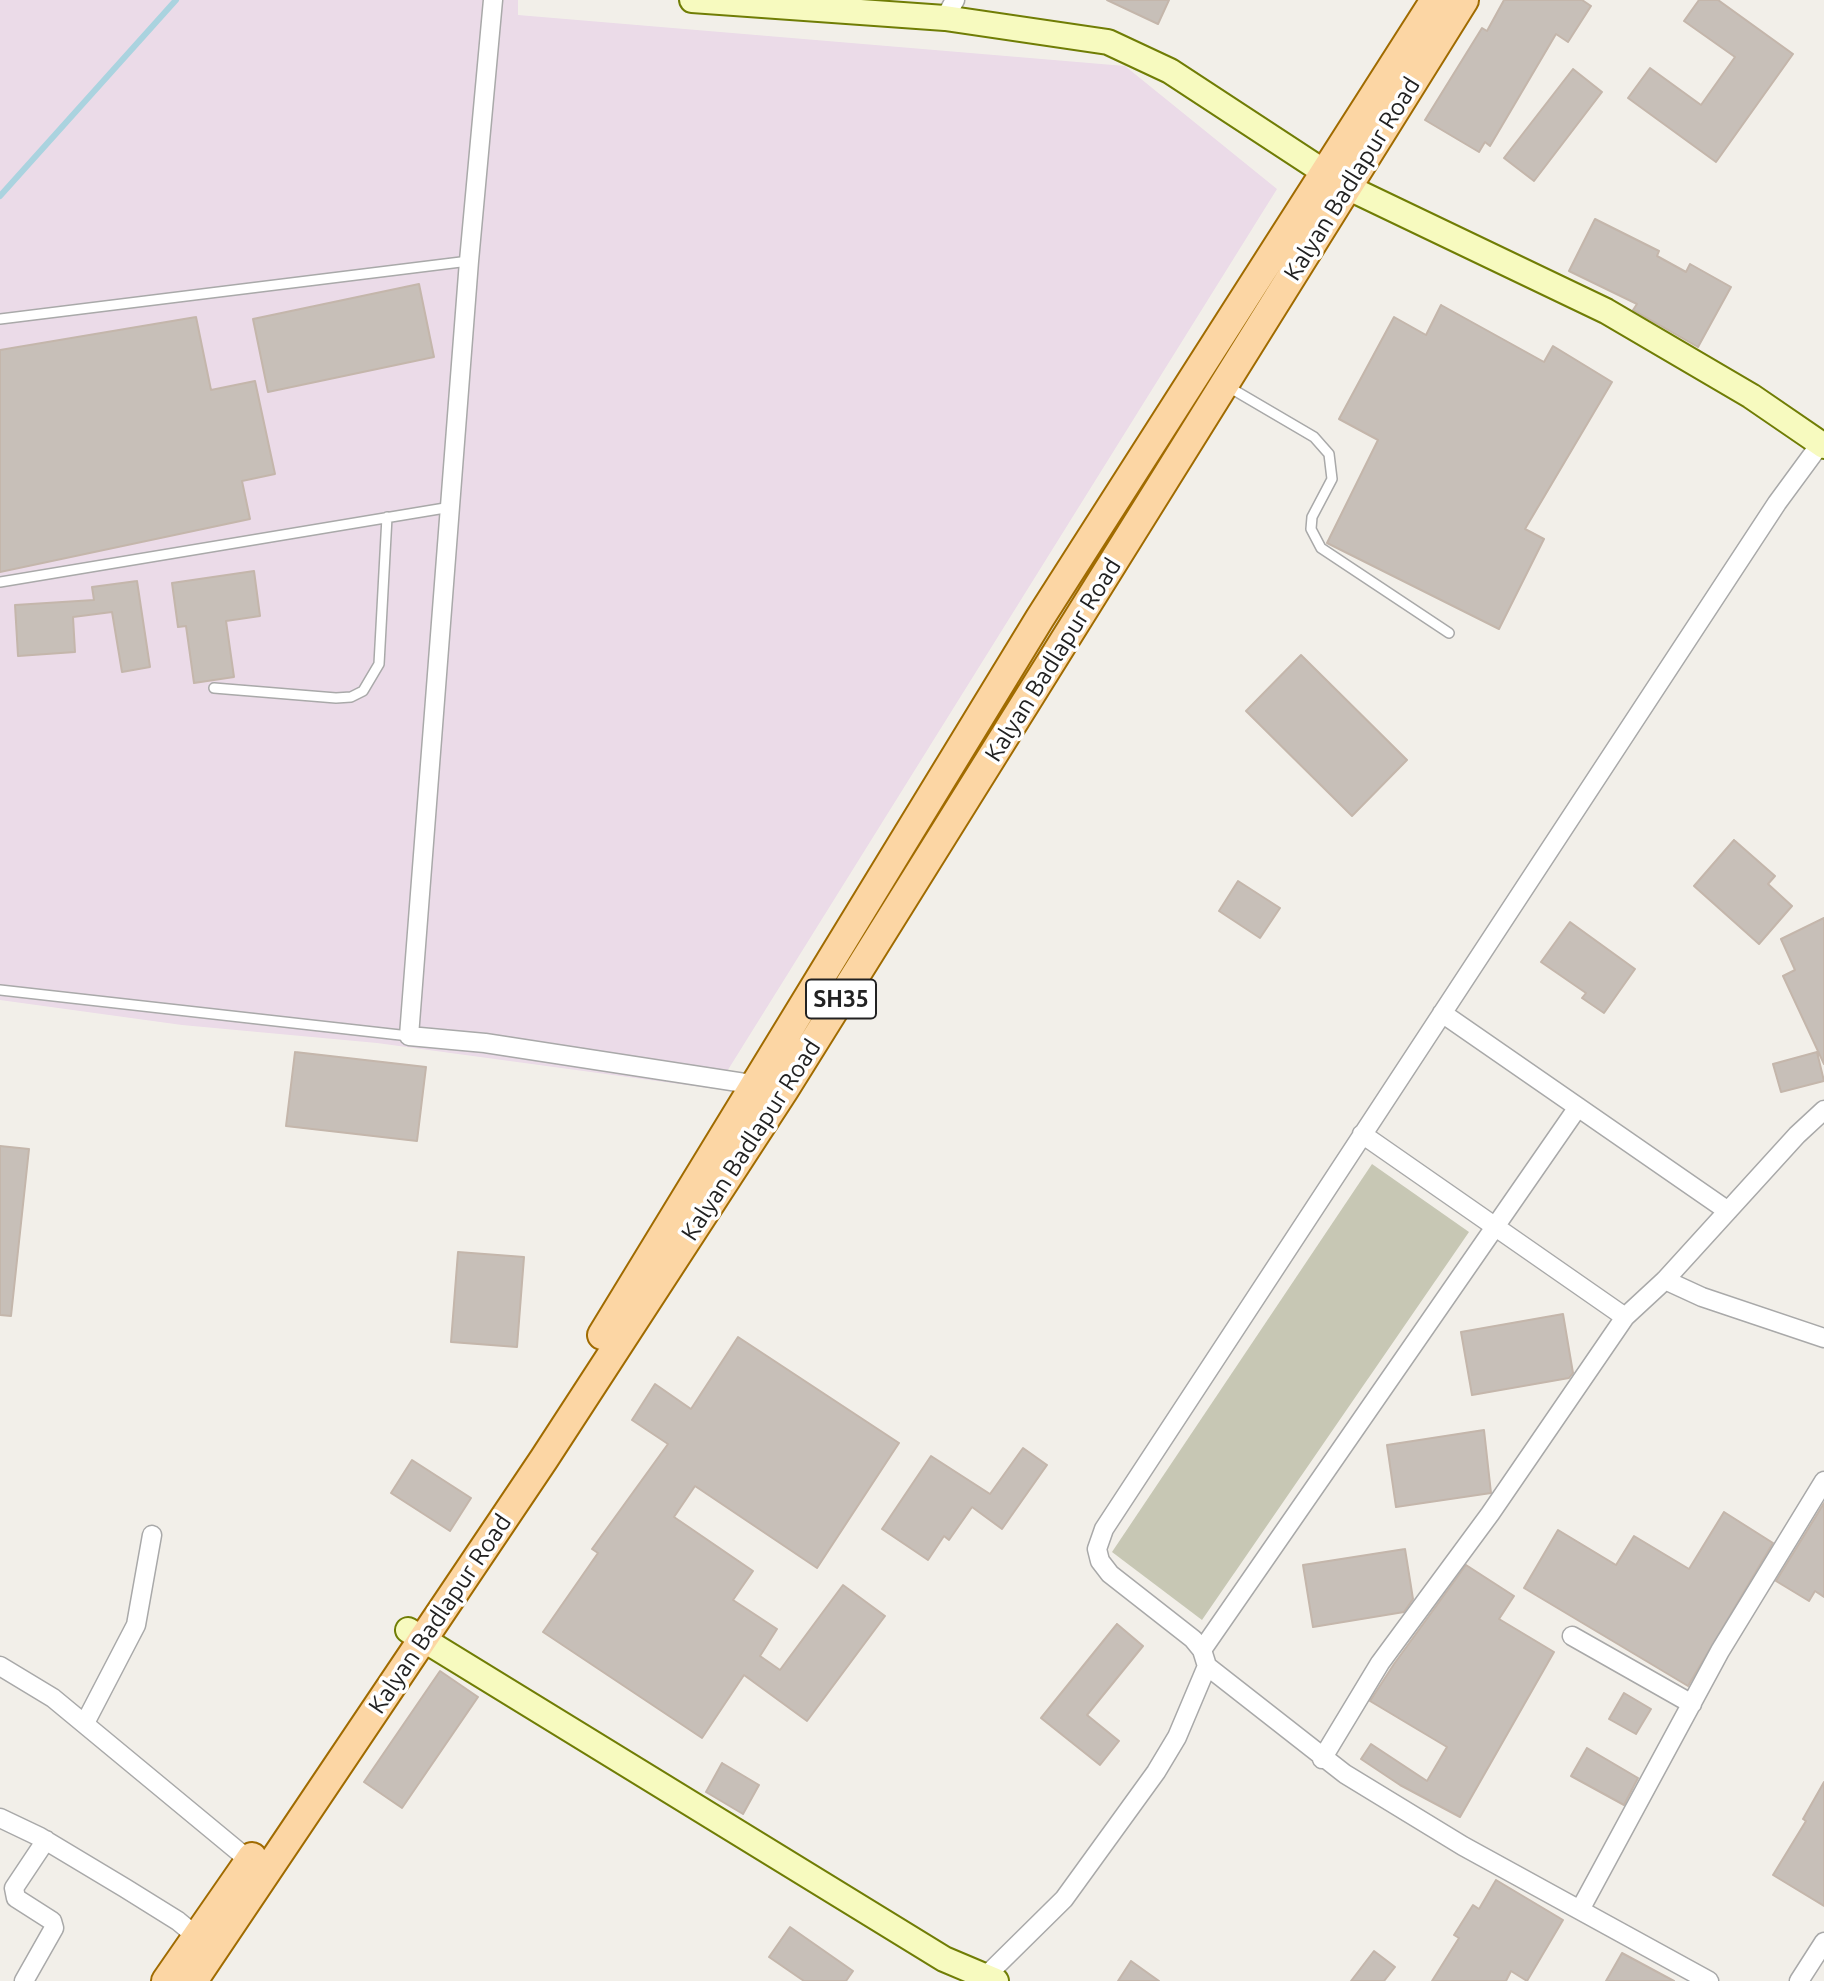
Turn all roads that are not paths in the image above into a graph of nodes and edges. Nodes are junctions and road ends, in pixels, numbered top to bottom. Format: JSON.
{"nodes":[{"id":1,"x":493,"y":0,"type":"edge"},
{"id":2,"x":692,"y":0,"type":"edge"},
{"id":3,"x":1435,"y":0,"type":"edge"},
{"id":4,"x":1464,"y":0,"type":"edge"},
{"id":5,"x":950,"y":9,"type":"edge"},
{"id":6,"x":1336,"y":180,"type":"junction"},
{"id":7,"x":469,"y":261,"type":"junction"},
{"id":8,"x":0,"y":318,"type":"edge"},
{"id":9,"x":1225,"y":385,"type":"junction"},
{"id":10,"x":1823,"y":444,"type":"edge"},
{"id":11,"x":451,"y":506,"type":"junction"},
{"id":12,"x":387,"y":517,"type":"junction"},
{"id":13,"x":0,"y":582,"type":"edge"},
{"id":14,"x":1449,"y":633,"type":"dead end"},
{"id":15,"x":214,"y":688,"type":"dead end"},
{"id":16,"x":0,"y":990,"type":"edge"},
{"id":17,"x":1442,"y":1013,"type":"junction"},
{"id":18,"x":409,"y":1036,"type":"junction"},
{"id":19,"x":756,"y":1085,"type":"junction"},
{"id":20,"x":784,"y":1090,"type":"junction"},
{"id":21,"x":1578,"y":1107,"type":"junction"},
{"id":22,"x":1824,"y":1110,"type":"edge"},
{"id":23,"x":1362,"y":1134,"type":"junction"},
{"id":24,"x":1728,"y":1211,"type":"junction"},
{"id":25,"x":1497,"y":1228,"type":"junction"},
{"id":26,"x":1665,"y":1280,"type":"junction"},
{"id":27,"x":1625,"y":1317,"type":"junction"},
{"id":28,"x":1824,"y":1338,"type":"edge"},
{"id":29,"x":1824,"y":1481,"type":"edge"},
{"id":30,"x":152,"y":1535,"type":"dead end"},
{"id":31,"x":416,"y":1635,"type":"junction"},
{"id":32,"x":1572,"y":1636,"type":"dead end"},
{"id":33,"x":1204,"y":1658,"type":"junction"},
{"id":34,"x":0,"y":1666,"type":"edge"},
{"id":35,"x":1692,"y":1704,"type":"junction"},
{"id":36,"x":85,"y":1723,"type":"junction"},
{"id":37,"x":1322,"y":1759,"type":"junction"},
{"id":38,"x":0,"y":1818,"type":"edge"},
{"id":39,"x":46,"y":1840,"type":"junction"},
{"id":40,"x":250,"y":1861,"type":"junction"},
{"id":41,"x":1581,"y":1908,"type":"junction"},
{"id":42,"x":1824,"y":1941,"type":"edge"},
{"id":43,"x":205,"y":1943,"type":"junction"},
{"id":44,"x":991,"y":1979,"type":"edge"},
{"id":45,"x":24,"y":1981,"type":"edge"},
{"id":46,"x":166,"y":1981,"type":"edge"},
{"id":47,"x":193,"y":1981,"type":"edge"},
{"id":48,"x":1709,"y":1981,"type":"edge"},
{"id":49,"x":1798,"y":1981,"type":"edge"}],
"edges":[{"from":1,"to":7,"type":"street"},
{"from":2,"to":5,"type":"street"},
{"from":3,"to":6,"type":"main road","name":"Kalyan Badlapur Road","number":"SH35"},
{"from":4,"to":6,"type":"main road","name":"Kalyan Badlapur Road","number":"SH35"},
{"from":5,"to":6,"type":"street"},
{"from":6,"to":9,"type":"main road","name":"Kalyan Badlapur Road","number":"SH35"},
{"from":6,"to":10,"type":"street"},
{"from":6,"to":19,"type":"main road","name":"Kalyan Badlapur Road","number":"SH35"},
{"from":7,"to":8,"type":"lane"},
{"from":7,"to":11,"type":"street"},
{"from":9,"to":14,"type":"lane"},
{"from":9,"to":20,"type":"main road","name":"Kalyan Badlapur Road","number":"SH35"},
{"from":10,"to":17,"type":"street"},
{"from":11,"to":12,"type":"lane"},
{"from":11,"to":18,"type":"street"},
{"from":12,"to":13,"type":"lane"},
{"from":12,"to":15,"type":"lane"},
{"from":16,"to":18,"type":"lane"},
{"from":17,"to":21,"type":"street"},
{"from":17,"to":23,"type":"street"},
{"from":18,"to":19,"type":"street"},
{"from":19,"to":20,"type":"street"},
{"from":19,"to":31,"type":"main road","name":"Kalyan Badlapur Road","number":"SH35"},
{"from":20,"to":31,"type":"main road","name":"Kalyan Badlapur Road","number":"SH35"},
{"from":21,"to":24,"type":"street"},
{"from":21,"to":25,"type":"street"},
{"from":22,"to":24,"type":"street"},
{"from":23,"to":25,"type":"street"},
{"from":23,"to":33,"type":"street"},
{"from":24,"to":26,"type":"street"},
{"from":25,"to":27,"type":"street"},
{"from":25,"to":33,"type":"street"},
{"from":26,"to":27,"type":"street"},
{"from":26,"to":28,"type":"street"},
{"from":27,"to":37,"type":"street"},
{"from":29,"to":35,"type":"street"},
{"from":30,"to":36,"type":"street"},
{"from":31,"to":40,"type":"main road","name":"Kalyan Badlapur Road","number":"SH35"},
{"from":31,"to":43,"type":"main road","name":"Kalyan Badlapur Road","number":"SH35"},
{"from":31,"to":44,"type":"street"},
{"from":32,"to":35,"type":"street"},
{"from":33,"to":37,"type":"street"},
{"from":33,"to":44,"type":"street"},
{"from":34,"to":36,"type":"street"},
{"from":35,"to":41,"type":"street"},
{"from":36,"to":40,"type":"street"},
{"from":37,"to":41,"type":"street"},
{"from":38,"to":39,"type":"street"},
{"from":39,"to":43,"type":"street"},
{"from":39,"to":45,"type":"street"},
{"from":40,"to":43,"type":"main road","name":"Kalyan Badlapur Road","number":"SH35"},
{"from":41,"to":48,"type":"street"},
{"from":42,"to":49,"type":"street"},
{"from":43,"to":46,"type":"main road","name":"Kalyan Badlapur Road","number":"SH35"},
{"from":43,"to":47,"type":"main road","name":"Kalyan Badlapur Road","number":"SH35"}]}
